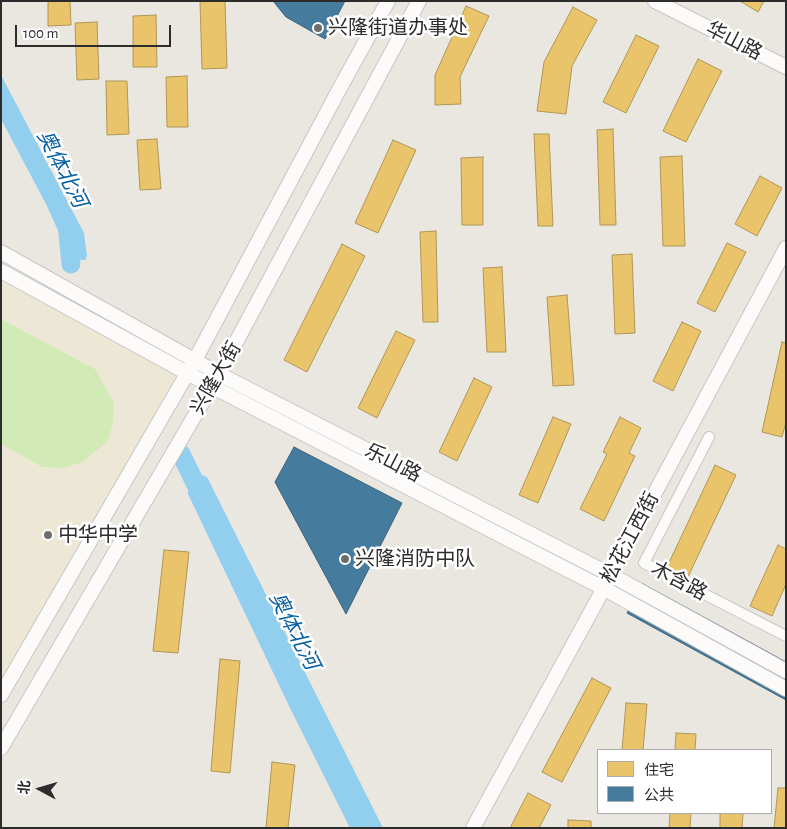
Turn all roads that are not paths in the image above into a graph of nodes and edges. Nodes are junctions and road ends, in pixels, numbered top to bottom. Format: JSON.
{"nodes":[{"id":1,"x":388,"y":1,"type":"edge"},
{"id":2,"x":420,"y":1,"type":"edge"},
{"id":3,"x":655,"y":1,"type":"edge"},
{"id":4,"x":786,"y":66,"type":"edge"},
{"id":5,"x":786,"y":248,"type":"edge"},
{"id":6,"x":1,"y":252,"type":"edge"},
{"id":7,"x":1,"y":272,"type":"edge"},
{"id":8,"x":195,"y":360,"type":"junction"},
{"id":9,"x":187,"y":372,"type":"junction"},
{"id":10,"x":219,"y":374,"type":"junction"},
{"id":11,"x":211,"y":386,"type":"junction"},
{"id":12,"x":709,"y":437,"type":"dead end"},
{"id":13,"x":611,"y":575,"type":"junction"},
{"id":14,"x":603,"y":588,"type":"junction"},
{"id":15,"x":786,"y":636,"type":"edge"},
{"id":16,"x":786,"y":671,"type":"edge"},
{"id":17,"x":786,"y":689,"type":"edge"},
{"id":18,"x":1,"y":695,"type":"edge"},
{"id":19,"x":1,"y":748,"type":"edge"},
{"id":20,"x":473,"y":828,"type":"edge"}],
"edges":[{"from":1,"to":8,"type":"street","name":"兴隆大街"},
{"from":2,"to":10,"type":"street","name":"兴隆大街"},
{"from":3,"to":4,"type":"street","name":"华山路"},
{"from":5,"to":13,"type":"street","name":"松花江西街"},
{"from":6,"to":8,"type":"street","name":"乐山路"},
{"from":7,"to":9,"type":"street","name":"乐山路"},
{"from":8,"to":9,"type":"street","name":"兴隆大街"},
{"from":8,"to":10,"type":"street","name":"乐山路"},
{"from":9,"to":11,"type":"street","name":"乐山路"},
{"from":9,"to":18,"type":"street","name":"兴隆大街"},
{"from":10,"to":11,"type":"street","name":"兴隆大街"},
{"from":10,"to":13,"type":"street","name":"乐山路"},
{"from":11,"to":14,"type":"street","name":"乐山路"},
{"from":11,"to":19,"type":"street","name":"兴隆大街"},
{"from":12,"to":15,"type":"street","name":"木含路"},
{"from":13,"to":14,"type":"street","name":"松花江西街"},
{"from":13,"to":16,"type":"street","name":"乐山路"},
{"from":14,"to":17,"type":"street","name":"乐山路"},
{"from":14,"to":20,"type":"street","name":"松花江西街"}]}
